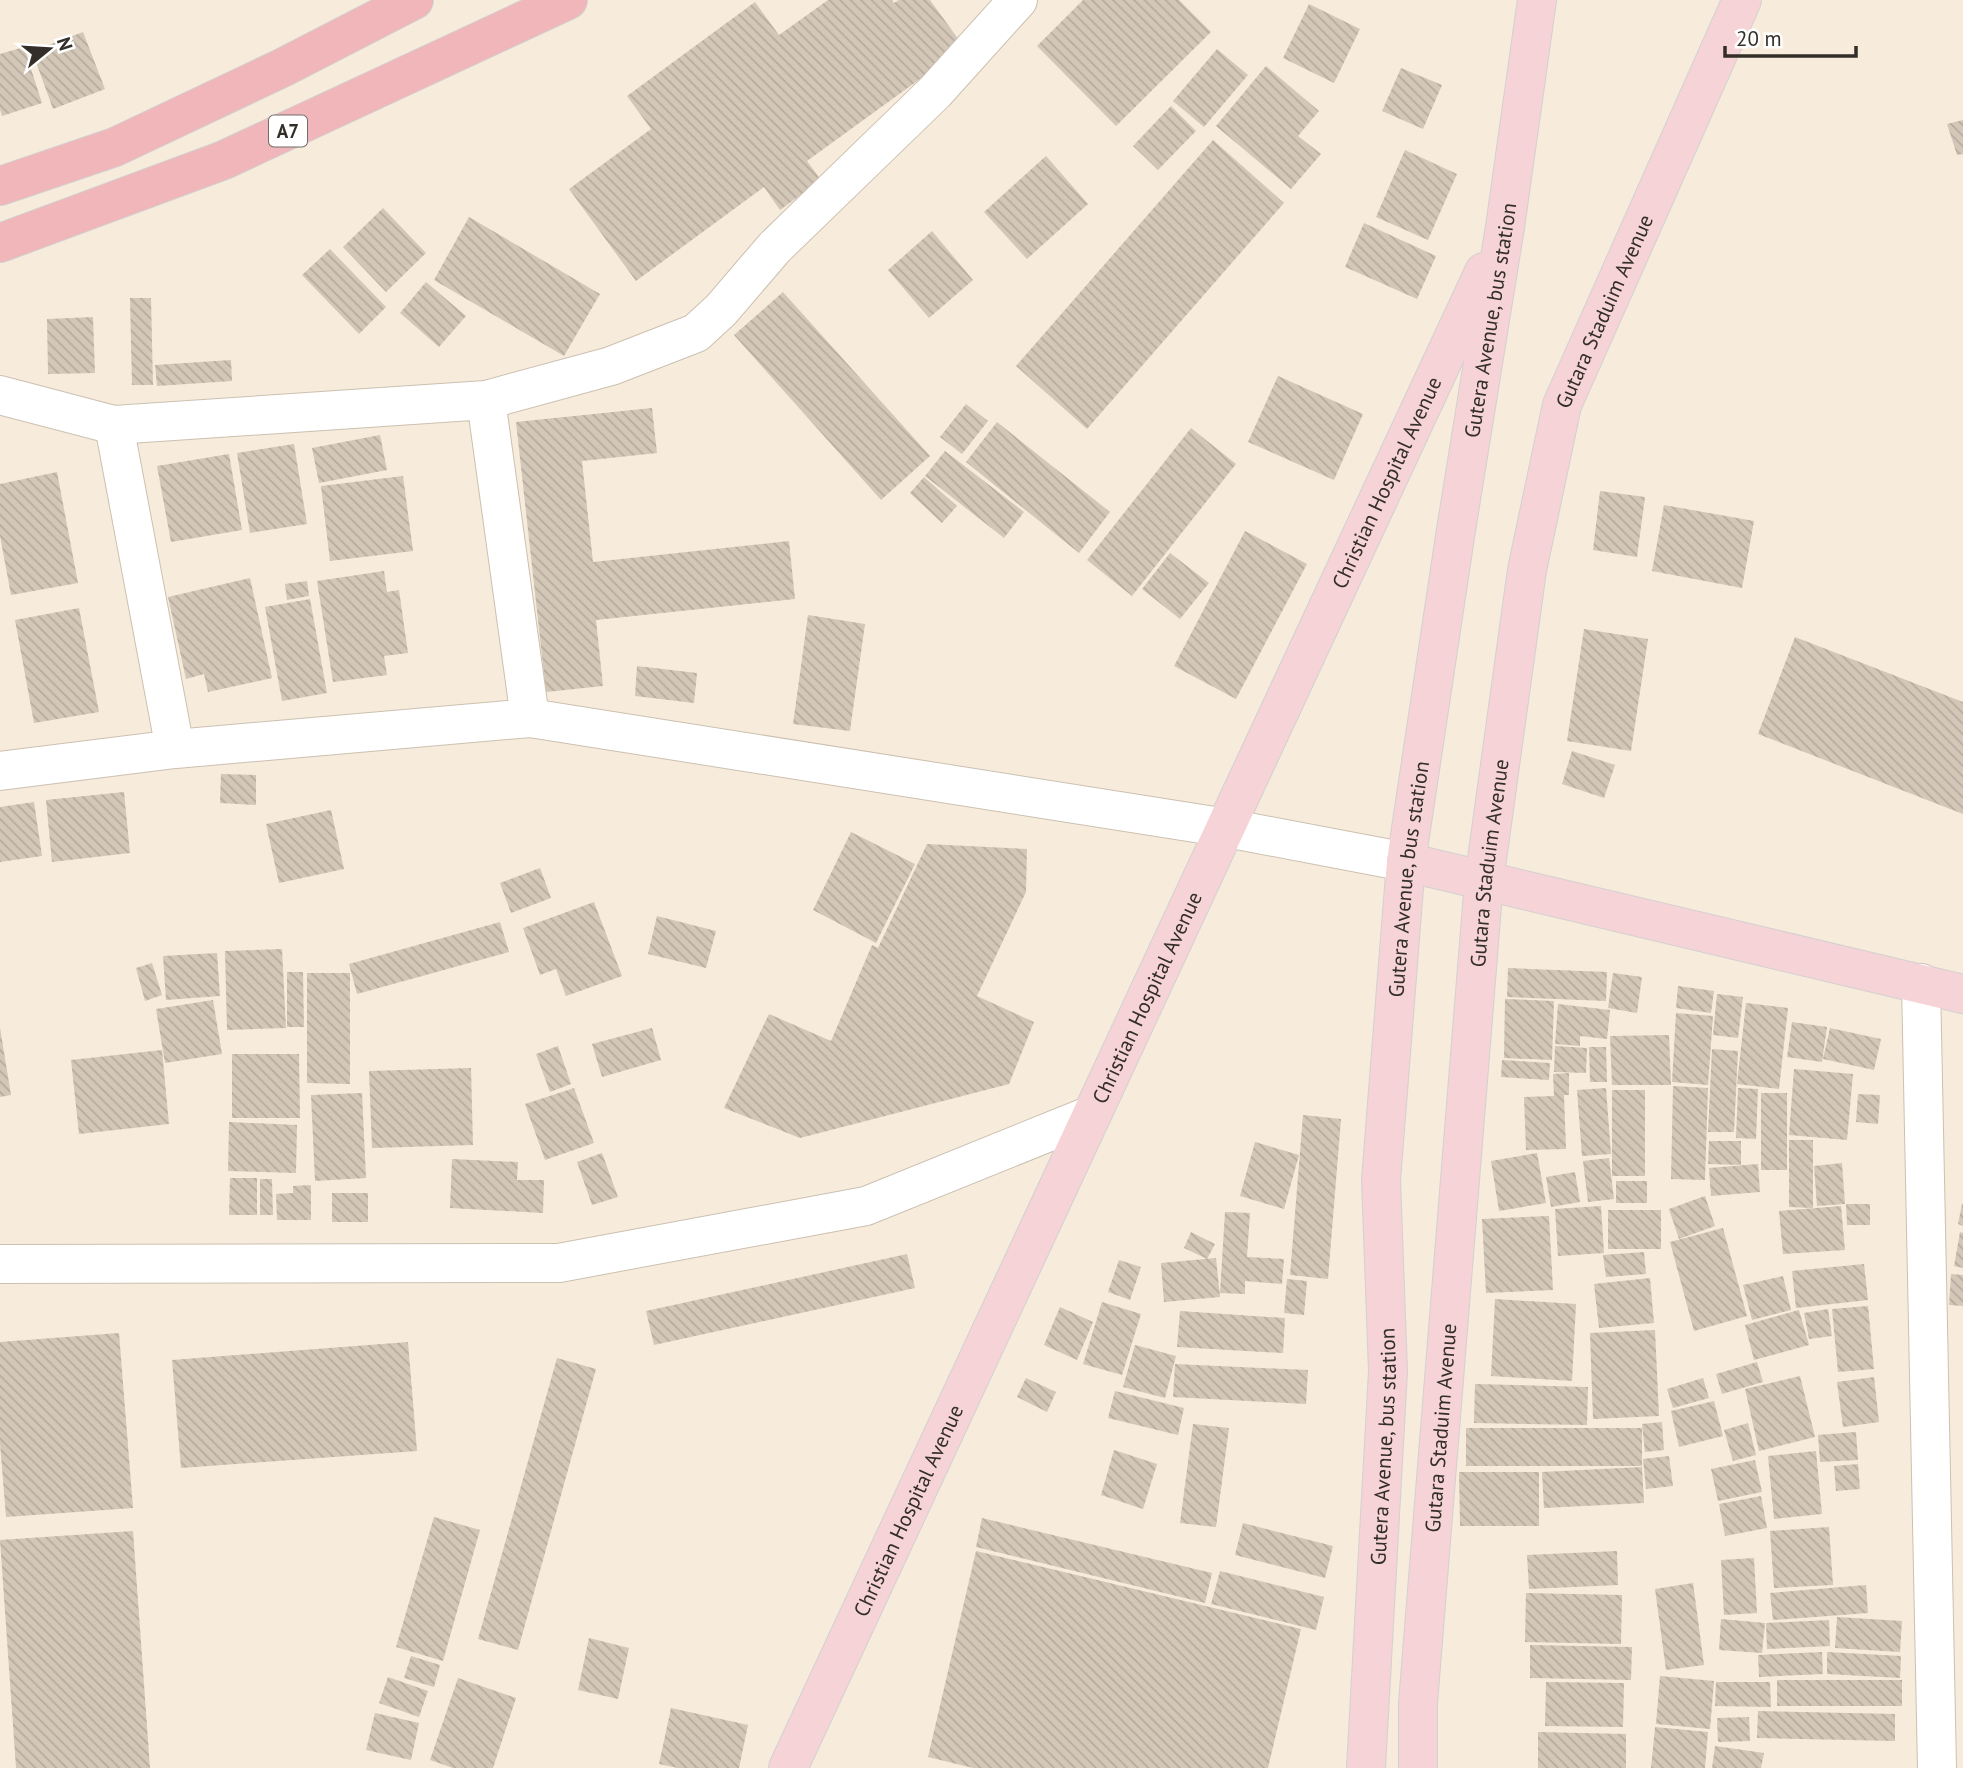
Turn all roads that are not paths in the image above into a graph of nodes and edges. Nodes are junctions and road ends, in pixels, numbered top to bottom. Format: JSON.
{"nodes":[{"id":1,"x":414,"y":0,"type":"edge"},
{"id":2,"x":568,"y":0,"type":"edge"},
{"id":3,"x":1018,"y":0,"type":"edge"},
{"id":4,"x":1537,"y":0,"type":"edge"},
{"id":5,"x":1742,"y":0,"type":"edge"},
{"id":6,"x":0,"y":186,"type":"edge"},
{"id":7,"x":1505,"y":227,"type":"junction"},
{"id":8,"x":0,"y":243,"type":"edge"},
{"id":9,"x":0,"y":395,"type":"edge"},
{"id":10,"x":485,"y":400,"type":"junction"},
{"id":11,"x":114,"y":425,"type":"junction"},
{"id":12,"x":530,"y":718,"type":"junction"},
{"id":13,"x":175,"y":749,"type":"junction"},
{"id":14,"x":0,"y":771,"type":"edge"},
{"id":15,"x":1227,"y":828,"type":"junction"},
{"id":16,"x":1406,"y":862,"type":"junction"},
{"id":17,"x":1484,"y":881,"type":"junction"},
{"id":18,"x":1921,"y":984,"type":"junction"},
{"id":19,"x":1963,"y":994,"type":"edge"},
{"id":20,"x":1091,"y":1115,"type":"junction"},
{"id":21,"x":0,"y":1264,"type":"edge"},
{"id":22,"x":788,"y":1768,"type":"edge"},
{"id":23,"x":1366,"y":1768,"type":"edge"},
{"id":24,"x":1418,"y":1768,"type":"edge"},
{"id":25,"x":1937,"y":1768,"type":"edge"}],
"edges":[{"from":1,"to":6,"type":"highway"},
{"from":2,"to":8,"type":"highway","number":"A7"},
{"from":3,"to":10,"type":"street"},
{"from":4,"to":7,"type":"main road","name":"Gutera Avenue, bus station"},
{"from":5,"to":17,"type":"main road","name":"Gutara Staduim Avenue"},
{"from":7,"to":15,"type":"main road","name":"Christian Hospital Avenue"},
{"from":7,"to":16,"type":"main road","name":"Gutera Avenue, bus station"},
{"from":9,"to":11,"type":"street"},
{"from":10,"to":11,"type":"street"},
{"from":10,"to":12,"type":"street"},
{"from":11,"to":13,"type":"street"},
{"from":12,"to":13,"type":"street"},
{"from":12,"to":15,"type":"street"},
{"from":13,"to":14,"type":"street"},
{"from":15,"to":16,"type":"street"},
{"from":15,"to":20,"type":"main road","name":"Christian Hospital Avenue"},
{"from":16,"to":17,"type":"main road"},
{"from":16,"to":23,"type":"main road","name":"Gutera Avenue, bus station"},
{"from":17,"to":18,"type":"main road"},
{"from":17,"to":24,"type":"main road","name":"Gutara Staduim Avenue"},
{"from":18,"to":19,"type":"main road"},
{"from":18,"to":25,"type":"street"},
{"from":20,"to":21,"type":"street"},
{"from":20,"to":22,"type":"main road","name":"Christian Hospital Avenue"}]}
